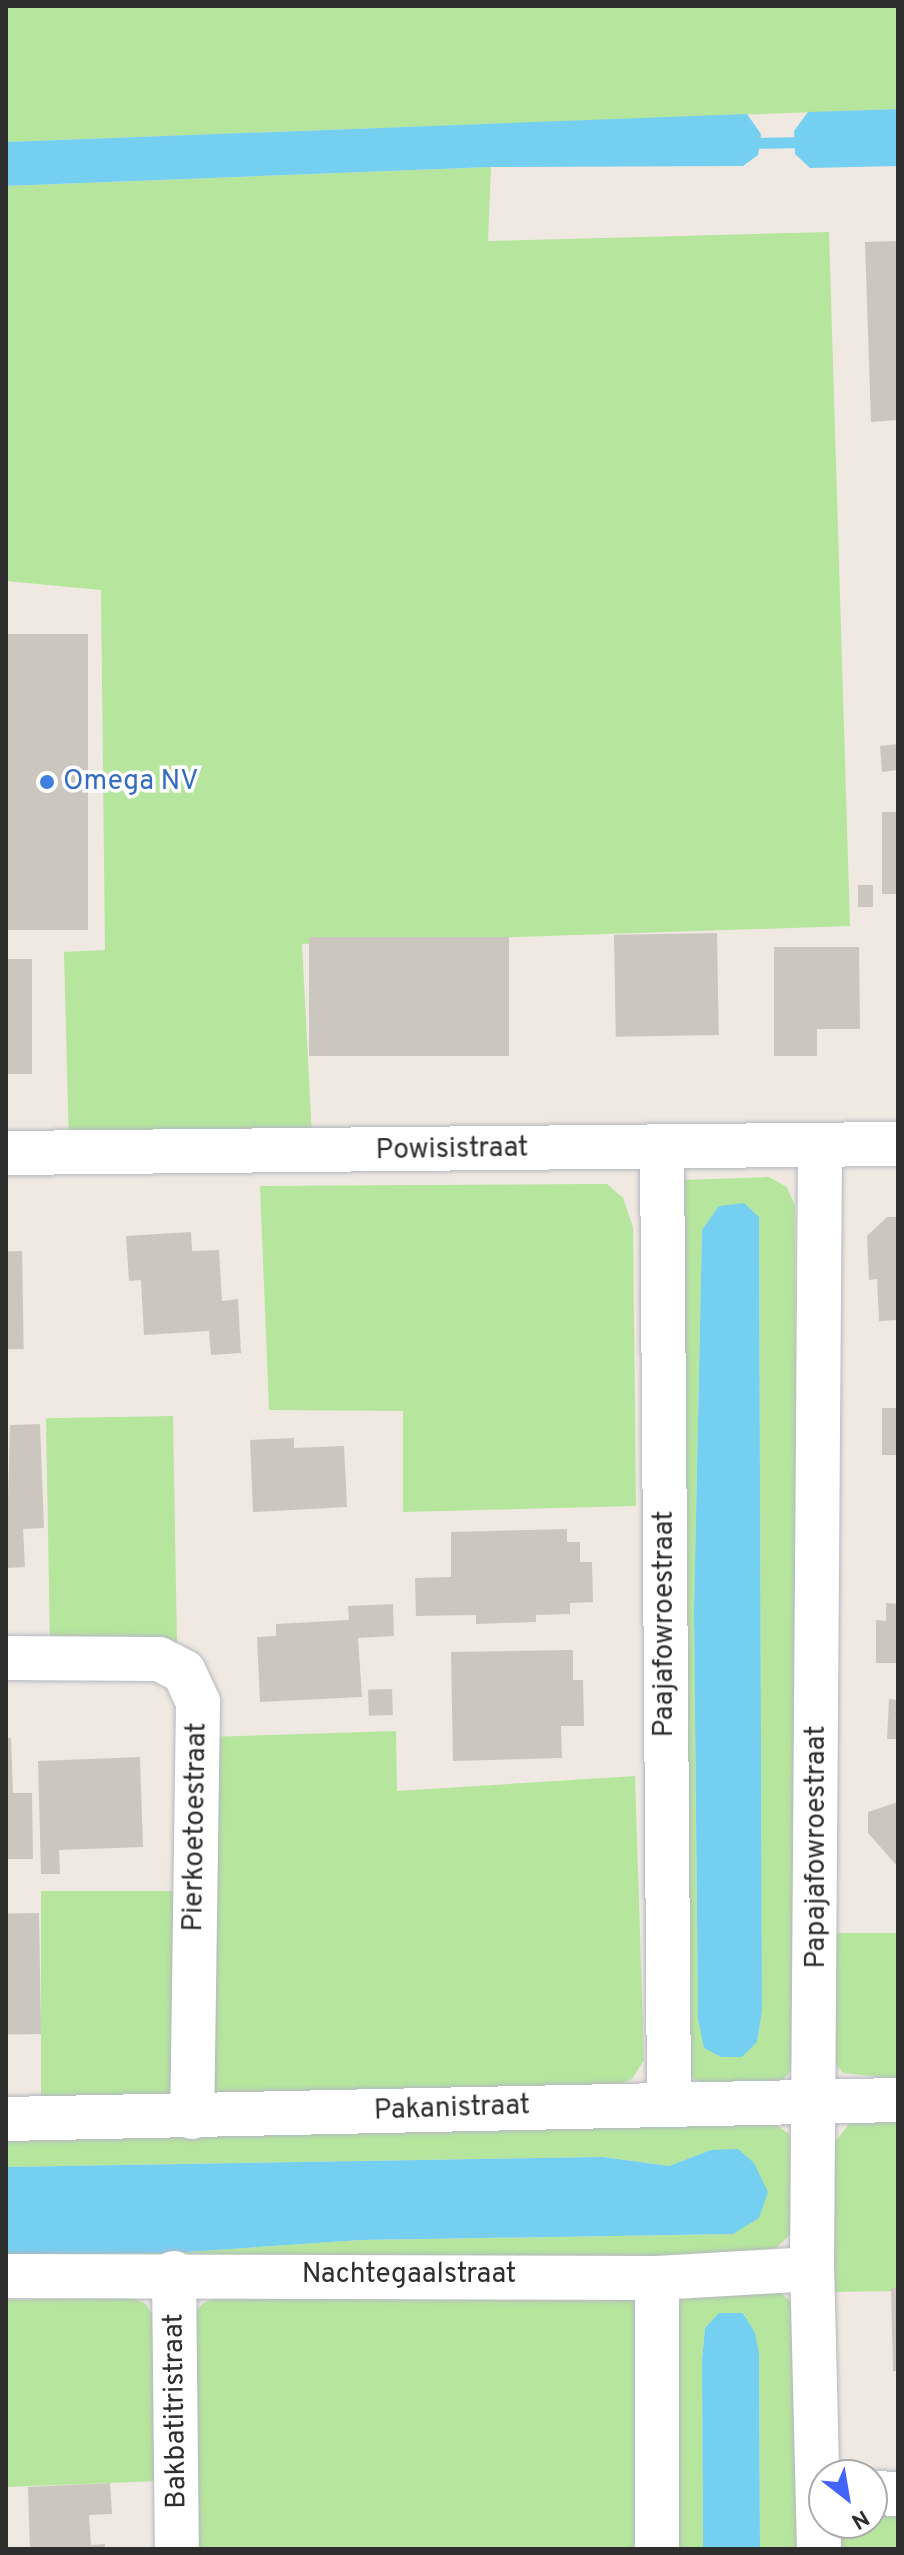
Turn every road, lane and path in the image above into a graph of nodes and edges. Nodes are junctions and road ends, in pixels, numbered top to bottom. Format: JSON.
{"nodes":[{"id":1,"x":898,"y":1144,"type":"edge"},
{"id":2,"x":662,"y":1146,"type":"junction"},
{"id":3,"x":820,"y":1146,"type":"junction"},
{"id":4,"x":6,"y":1153,"type":"edge"},
{"id":5,"x":6,"y":1658,"type":"edge"},
{"id":6,"x":815,"y":2099,"type":"junction"},
{"id":7,"x":898,"y":2100,"type":"edge"},
{"id":8,"x":669,"y":2102,"type":"junction"},
{"id":9,"x":192,"y":2117,"type":"junction"},
{"id":10,"x":6,"y":2119,"type":"edge"},
{"id":11,"x":812,"y":2269,"type":"junction"},
{"id":12,"x":174,"y":2273,"type":"junction"},
{"id":13,"x":6,"y":2276,"type":"edge"},
{"id":14,"x":657,"y":2278,"type":"junction"},
{"id":15,"x":820,"y":2459,"type":"edge"},
{"id":16,"x":177,"y":2549,"type":"edge"},
{"id":17,"x":657,"y":2549,"type":"edge"}],
"edges":[{"from":1,"to":3,"type":"street","name":"Powisistraat"},
{"from":2,"to":3,"type":"street","name":"Powisistraat"},
{"from":2,"to":4,"type":"street","name":"Powisistraat"},
{"from":2,"to":8,"type":"street","name":"Paajafowroestraat"},
{"from":3,"to":6,"type":"street","name":"Papajafowroestraat"},
{"from":5,"to":9,"type":"street","name":"Pierkoetoestraat"},
{"from":6,"to":7,"type":"street","name":"Pakanistraat"},
{"from":6,"to":8,"type":"street","name":"Pakanistraat"},
{"from":6,"to":11,"type":"street","name":"Papajafowroestraat"},
{"from":8,"to":9,"type":"street","name":"Pakanistraat"},
{"from":9,"to":10,"type":"street","name":"Pakanistraat"},
{"from":11,"to":14,"type":"street","name":"Nachtegaalstraat"},
{"from":11,"to":15,"type":"street","name":"Papajafowroestraat"},
{"from":12,"to":13,"type":"street","name":"Nachtegaalstraat"},
{"from":12,"to":14,"type":"street","name":"Nachtegaalstraat"},
{"from":12,"to":16,"type":"street","name":"Bakbatitristraat"},
{"from":14,"to":17,"type":"street"}]}
